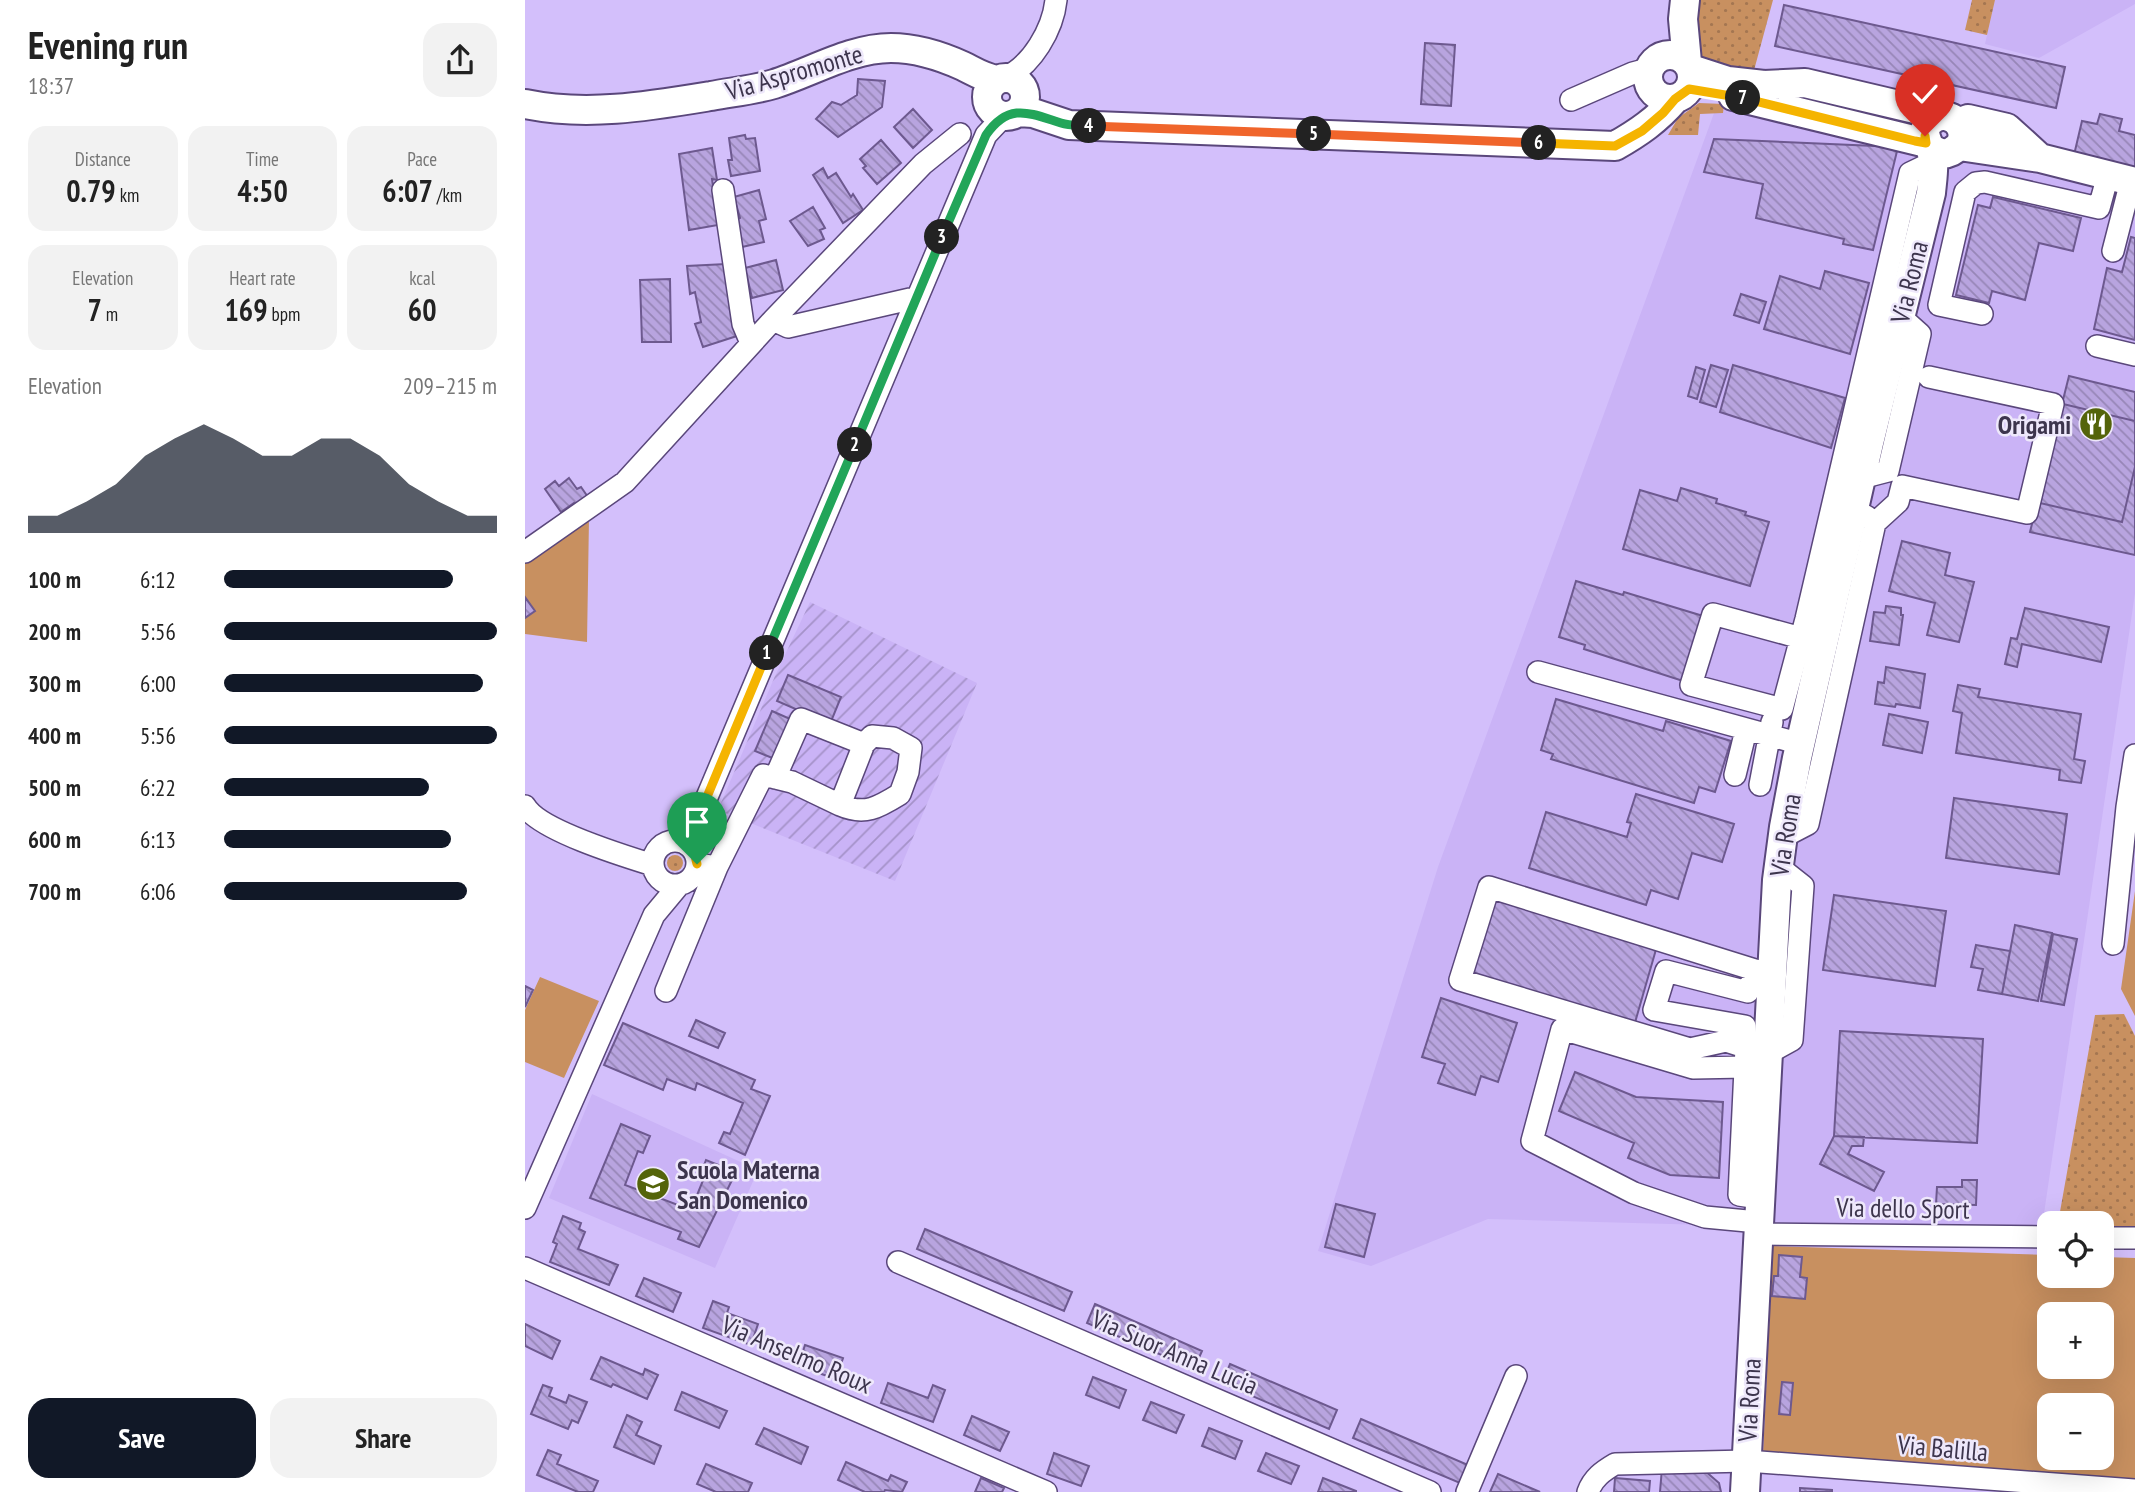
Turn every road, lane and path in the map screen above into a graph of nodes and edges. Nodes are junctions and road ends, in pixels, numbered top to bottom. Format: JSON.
{"nodes":[{"id":1,"x":1056,"y":0,"type":"edge"},
{"id":2,"x":1678,"y":0,"type":"edge"},
{"id":3,"x":1685,"y":0,"type":"edge"},
{"id":4,"x":1651,"y":74,"type":"junction"},
{"id":5,"x":1685,"y":80,"type":"junction"},
{"id":6,"x":1005,"y":100,"type":"junction"},
{"id":7,"x":1571,"y":100,"type":"dead end"},
{"id":8,"x":525,"y":104,"type":"edge"},
{"id":9,"x":960,"y":134,"type":"dead end"},
{"id":10,"x":1630,"y":138,"type":"junction"},
{"id":11,"x":1942,"y":142,"type":"junction"},
{"id":12,"x":2124,"y":179,"type":"edge"},
{"id":13,"x":723,"y":190,"type":"dead end"},
{"id":14,"x":2129,"y":214,"type":"edge"},
{"id":15,"x":2112,"y":251,"type":"dead end"},
{"id":16,"x":1902,"y":262,"type":"junction"},
{"id":17,"x":915,"y":302,"type":"junction"},
{"id":18,"x":1939,"y":306,"type":"junction"},
{"id":19,"x":1903,"y":308,"type":"junction"},
{"id":20,"x":1982,"y":314,"type":"dead end"},
{"id":21,"x":773,"y":320,"type":"junction"},
{"id":22,"x":751,"y":343,"type":"junction"},
{"id":23,"x":2097,"y":346,"type":"dead end"},
{"id":24,"x":2135,"y":355,"type":"edge"},
{"id":25,"x":1896,"y":373,"type":"junction"},
{"id":26,"x":1858,"y":465,"type":"junction"},
{"id":27,"x":1865,"y":515,"type":"junction"},
{"id":28,"x":1836,"y":542,"type":"junction"},
{"id":29,"x":525,"y":552,"type":"edge"},
{"id":30,"x":1812,"y":627,"type":"junction"},
{"id":31,"x":1538,"y":672,"type":"dead end"},
{"id":32,"x":1776,"y":707,"type":"junction"},
{"id":33,"x":1747,"y":730,"type":"junction"},
{"id":34,"x":1768,"y":736,"type":"junction"},
{"id":35,"x":864,"y":744,"type":"junction"},
{"id":36,"x":1801,"y":744,"type":"junction"},
{"id":37,"x":2135,"y":755,"type":"edge"},
{"id":38,"x":1735,"y":775,"type":"dead end"},
{"id":39,"x":775,"y":778,"type":"junction"},
{"id":40,"x":1760,"y":785,"type":"dead end"},
{"id":41,"x":840,"y":805,"type":"junction"},
{"id":42,"x":526,"y":810,"type":"edge"},
{"id":43,"x":699,"y":816,"type":"junction"},
{"id":44,"x":1783,"y":837,"type":"junction"},
{"id":45,"x":675,"y":840,"type":"junction"},
{"id":46,"x":703,"y":861,"type":"junction"},
{"id":47,"x":1779,"y":867,"type":"junction"},
{"id":48,"x":662,"y":870,"type":"junction"},
{"id":49,"x":2113,"y":944,"type":"dead end"},
{"id":50,"x":1764,"y":972,"type":"junction"},
{"id":51,"x":666,"y":991,"type":"dead end"},
{"id":52,"x":1748,"y":992,"type":"junction"},
{"id":53,"x":1745,"y":1026,"type":"junction"},
{"id":54,"x":1753,"y":1069,"type":"junction"},
{"id":55,"x":525,"y":1208,"type":"edge"},
{"id":56,"x":1758,"y":1218,"type":"junction"},
{"id":57,"x":2037,"y":1236,"type":"edge"},
{"id":58,"x":2114,"y":1238,"type":"edge"},
{"id":59,"x":2135,"y":1238,"type":"edge"},
{"id":60,"x":898,"y":1262,"type":"dead end"},
{"id":61,"x":525,"y":1268,"type":"edge"},
{"id":62,"x":1516,"y":1376,"type":"dead end"},
{"id":63,"x":1747,"y":1461,"type":"junction"},
{"id":64,"x":2135,"y":1490,"type":"edge"},
{"id":65,"x":1046,"y":1492,"type":"edge"},
{"id":66,"x":1430,"y":1492,"type":"edge"},
{"id":67,"x":1467,"y":1492,"type":"edge"},
{"id":68,"x":1588,"y":1492,"type":"edge"},
{"id":69,"x":1745,"y":1492,"type":"edge"}],
"edges":[{"from":1,"to":6,"type":"street"},
{"from":2,"to":4,"type":"main road"},
{"from":3,"to":5,"type":"main road"},
{"from":4,"to":5,"type":"main road"},
{"from":4,"to":5,"type":"main road"},
{"from":4,"to":7,"type":"street"},
{"from":4,"to":10,"type":"main road"},
{"from":5,"to":10,"type":"main road","name":"Via Aspromonte"},
{"from":5,"to":11,"type":"main road"},
{"from":6,"to":8,"type":"main road","name":"Via Aspromonte"},
{"from":6,"to":10,"type":"main road","name":"Via Aspromonte"},
{"from":6,"to":17,"type":"street"},
{"from":9,"to":21,"type":"street"},
{"from":11,"to":12,"type":"main road"},
{"from":11,"to":16,"type":"main road","name":"Via Roma"},
{"from":11,"to":16,"type":"street"},
{"from":12,"to":14,"type":"street"},
{"from":12,"to":18,"type":"street"},
{"from":13,"to":22,"type":"street"},
{"from":14,"to":15,"type":"street"},
{"from":16,"to":19,"type":"main road","name":"Via Roma"},
{"from":16,"to":25,"type":"street"},
{"from":17,"to":21,"type":"street"},
{"from":17,"to":43,"type":"street"},
{"from":18,"to":19,"type":"street"},
{"from":18,"to":20,"type":"street"},
{"from":19,"to":25,"type":"main road","name":"Via Roma"},
{"from":21,"to":22,"type":"street"},
{"from":22,"to":29,"type":"street"},
{"from":23,"to":24,"type":"street"},
{"from":25,"to":26,"type":"main road","name":"Via Roma"},
{"from":25,"to":27,"type":"street"},
{"from":26,"to":27,"type":"main road","name":"Via Roma"},
{"from":26,"to":28,"type":"street"},
{"from":27,"to":28,"type":"main road","name":"Via Roma"},
{"from":27,"to":44,"type":"street"},
{"from":28,"to":30,"type":"main road","name":"Via Roma"},
{"from":30,"to":32,"type":"street"},
{"from":30,"to":32,"type":"street"},
{"from":30,"to":36,"type":"main road","name":"Via Roma"},
{"from":31,"to":33,"type":"street"},
{"from":32,"to":34,"type":"street"},
{"from":33,"to":34,"type":"street"},
{"from":33,"to":38,"type":"street"},
{"from":34,"to":36,"type":"street"},
{"from":34,"to":40,"type":"street"},
{"from":35,"to":39,"type":"street"},
{"from":35,"to":41,"type":"street"},
{"from":35,"to":41,"type":"street"},
{"from":36,"to":44,"type":"main road","name":"Via Roma"},
{"from":37,"to":49,"type":"street"},
{"from":39,"to":41,"type":"street"},
{"from":39,"to":46,"type":"street"},
{"from":42,"to":48,"type":"street"},
{"from":43,"to":45,"type":"street"},
{"from":43,"to":46,"type":"street"},
{"from":44,"to":47,"type":"main road","name":"Via Roma"},
{"from":45,"to":46,"type":"street"},
{"from":45,"to":48,"type":"street"},
{"from":46,"to":48,"type":"street"},
{"from":46,"to":51,"type":"street"},
{"from":47,"to":50,"type":"main road","name":"Via Roma"},
{"from":47,"to":54,"type":"street"},
{"from":48,"to":55,"type":"street"},
{"from":50,"to":52,"type":"street"},
{"from":50,"to":54,"type":"main road","name":"Via Roma"},
{"from":50,"to":54,"type":"street"},
{"from":52,"to":53,"type":"street"},
{"from":52,"to":53,"type":"street"},
{"from":53,"to":54,"type":"street"},
{"from":54,"to":56,"type":"main road","name":"Via Roma"},
{"from":54,"to":56,"type":"street","name":"Via dello Sport"},
{"from":56,"to":57,"type":"street","name":"Via dello Sport"},
{"from":56,"to":63,"type":"main road","name":"Via Roma"},
{"from":58,"to":59,"type":"street"},
{"from":60,"to":66,"type":"street","name":"Via Suor Anna Lucia"},
{"from":61,"to":65,"type":"street","name":"Via Anselmo Roux"},
{"from":62,"to":67,"type":"street"},
{"from":63,"to":64,"type":"street","name":"Via Balilla"},
{"from":63,"to":68,"type":"street","name":"Via Balilla"},
{"from":63,"to":69,"type":"main road","name":"Via Roma"}]}
